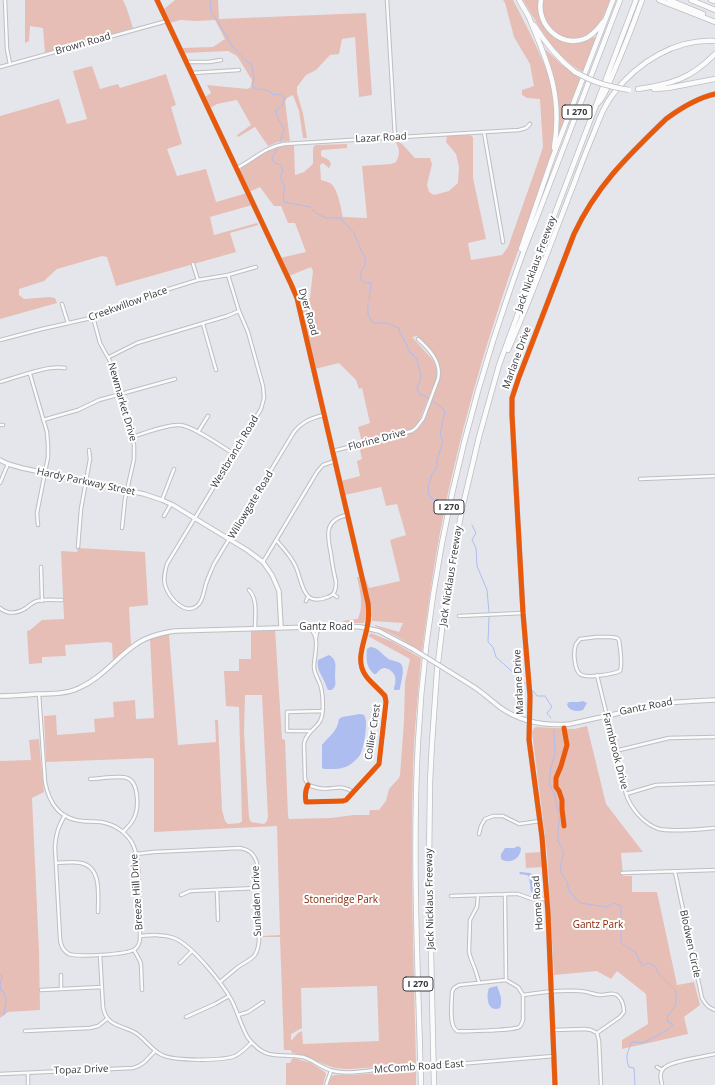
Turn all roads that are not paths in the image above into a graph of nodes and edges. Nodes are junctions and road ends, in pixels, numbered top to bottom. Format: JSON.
{"nodes":[{"id":1,"x":5,"y":0,"type":"edge"},
{"id":2,"x":157,"y":0,"type":"edge"},
{"id":3,"x":387,"y":0,"type":"edge"},
{"id":4,"x":519,"y":0,"type":"edge"},
{"id":5,"x":542,"y":0,"type":"edge"},
{"id":6,"x":613,"y":0,"type":"edge"},
{"id":7,"x":620,"y":0,"type":"edge"},
{"id":8,"x":636,"y":0,"type":"edge"},
{"id":9,"x":642,"y":0,"type":"edge"},
{"id":10,"x":659,"y":0,"type":"edge"},
{"id":11,"x":669,"y":0,"type":"edge"},
{"id":12,"x":691,"y":0,"type":"edge"},
{"id":13,"x":698,"y":0,"type":"edge"},
{"id":14,"x":711,"y":0,"type":"edge"},
{"id":15,"x":715,"y":2,"type":"edge"},
{"id":16,"x":715,"y":7,"type":"edge"},
{"id":17,"x":715,"y":10,"type":"edge"},
{"id":18,"x":609,"y":12,"type":"junction"},
{"id":19,"x":528,"y":15,"type":"junction"},
{"id":20,"x":715,"y":19,"type":"edge"},
{"id":21,"x":167,"y":21,"type":"junction"},
{"id":22,"x":715,"y":22,"type":"edge"},
{"id":23,"x":714,"y":41,"type":"edge"},
{"id":24,"x":715,"y":54,"type":"edge"},
{"id":25,"x":221,"y":60,"type":"dead end"},
{"id":26,"x":186,"y":62,"type":"junction"},
{"id":27,"x":10,"y":64,"type":"junction"},
{"id":28,"x":0,"y":67,"type":"edge"},
{"id":29,"x":239,"y":70,"type":"dead end"},
{"id":30,"x":192,"y":73,"type":"junction"},
{"id":31,"x":715,"y":79,"type":"edge"},
{"id":32,"x":638,"y":90,"type":"junction"},
{"id":33,"x":715,"y":94,"type":"edge"},
{"id":34,"x":596,"y":106,"type":"junction"},
{"id":35,"x":530,"y":124,"type":"dead end"},
{"id":36,"x":484,"y":132,"type":"junction"},
{"id":37,"x":395,"y":137,"type":"junction"},
{"id":38,"x":552,"y":159,"type":"junction"},
{"id":39,"x":237,"y":168,"type":"junction"},
{"id":40,"x":503,"y":242,"type":"dead end"},
{"id":41,"x":193,"y":264,"type":"dead end"},
{"id":42,"x":256,"y":267,"type":"dead end"},
{"id":43,"x":228,"y":275,"type":"junction"},
{"id":44,"x":515,"y":276,"type":"junction"},
{"id":45,"x":198,"y":280,"type":"junction"},
{"id":46,"x":62,"y":304,"type":"dead end"},
{"id":47,"x":239,"y":311,"type":"junction"},
{"id":48,"x":92,"y":317,"type":"junction"},
{"id":49,"x":68,"y":323,"type":"junction"},
{"id":50,"x":203,"y":324,"type":"junction"},
{"id":51,"x":418,"y":339,"type":"dead end"},
{"id":52,"x":0,"y":340,"type":"edge"},
{"id":53,"x":109,"y":357,"type":"junction"},
{"id":54,"x":499,"y":365,"type":"junction"},
{"id":55,"x":65,"y":368,"type":"dead end"},
{"id":56,"x":216,"y":370,"type":"dead end"},
{"id":57,"x":30,"y":374,"type":"junction"},
{"id":58,"x":175,"y":379,"type":"dead end"},
{"id":59,"x":0,"y":382,"type":"edge"},
{"id":60,"x":119,"y":394,"type":"junction"},
{"id":61,"x":324,"y":415,"type":"junction"},
{"id":62,"x":208,"y":416,"type":"dead end"},
{"id":63,"x":43,"y":420,"type":"junction"},
{"id":64,"x":198,"y":432,"type":"junction"},
{"id":65,"x":132,"y":437,"type":"junction"},
{"id":66,"x":90,"y":450,"type":"dead end"},
{"id":67,"x":333,"y":451,"type":"junction"},
{"id":68,"x":234,"y":454,"type":"junction"},
{"id":69,"x":0,"y":460,"type":"edge"},
{"id":70,"x":335,"y":461,"type":"junction"},
{"id":71,"x":8,"y":464,"type":"junction"},
{"id":72,"x":174,"y":469,"type":"dead end"},
{"id":73,"x":45,"y":473,"type":"junction"},
{"id":74,"x":715,"y":476,"type":"edge"},
{"id":75,"x":640,"y":479,"type":"dead end"},
{"id":76,"x":86,"y":482,"type":"junction"},
{"id":77,"x":0,"y":483,"type":"edge"},
{"id":78,"x":127,"y":490,"type":"junction"},
{"id":79,"x":162,"y":500,"type":"junction"},
{"id":80,"x":171,"y":504,"type":"junction"},
{"id":81,"x":348,"y":515,"type":"junction"},
{"id":82,"x":164,"y":516,"type":"dead end"},
{"id":83,"x":195,"y":518,"type":"junction"},
{"id":84,"x":38,"y":525,"type":"dead end"},
{"id":85,"x":122,"y":528,"type":"dead end"},
{"id":86,"x":230,"y":539,"type":"junction"},
{"id":87,"x":276,"y":540,"type":"junction"},
{"id":88,"x":78,"y":547,"type":"dead end"},
{"id":89,"x":263,"y":562,"type":"junction"},
{"id":90,"x":41,"y":567,"type":"dead end"},
{"id":91,"x":249,"y":590,"type":"dead end"},
{"id":92,"x":333,"y":594,"type":"junction"},
{"id":93,"x":308,"y":597,"type":"junction"},
{"id":94,"x":337,"y":597,"type":"dead end"},
{"id":95,"x":62,"y":600,"type":"dead end"},
{"id":96,"x":42,"y":601,"type":"junction"},
{"id":97,"x":306,"y":601,"type":"dead end"},
{"id":98,"x":0,"y":608,"type":"edge"},
{"id":99,"x":193,"y":608,"type":"joint"},
{"id":100,"x":522,"y":613,"type":"junction"},
{"id":101,"x":459,"y":616,"type":"dead end"},
{"id":102,"x":308,"y":626,"type":"junction"},
{"id":103,"x":322,"y":626,"type":"junction"},
{"id":104,"x":281,"y":627,"type":"junction"},
{"id":105,"x":255,"y":628,"type":"junction"},
{"id":106,"x":367,"y":628,"type":"junction"},
{"id":107,"x":316,"y":641,"type":"junction"},
{"id":108,"x":597,"y":675,"type":"junction"},
{"id":109,"x":39,"y":694,"type":"junction"},
{"id":110,"x":0,"y":696,"type":"edge"},
{"id":111,"x":715,"y":700,"type":"edge"},
{"id":112,"x":322,"y":711,"type":"junction"},
{"id":113,"x":606,"y":715,"type":"junction"},
{"id":114,"x":530,"y":721,"type":"junction"},
{"id":115,"x":311,"y":731,"type":"junction"},
{"id":116,"x":715,"y":737,"type":"edge"},
{"id":117,"x":615,"y":751,"type":"junction"},
{"id":118,"x":90,"y":779,"type":"dead end"},
{"id":119,"x":715,"y":783,"type":"edge"},
{"id":120,"x":308,"y":785,"type":"junction"},
{"id":121,"x":353,"y":792,"type":"junction"},
{"id":122,"x":626,"y":794,"type":"junction"},
{"id":123,"x":65,"y":815,"type":"junction"},
{"id":124,"x":540,"y":821,"type":"junction"},
{"id":125,"x":715,"y":828,"type":"edge"},
{"id":126,"x":123,"y":832,"type":"junction"},
{"id":127,"x":479,"y":834,"type":"dead end"},
{"id":128,"x":254,"y":850,"type":"dead end"},
{"id":129,"x":251,"y":852,"type":"junction"},
{"id":130,"x":136,"y":854,"type":"junction"},
{"id":131,"x":56,"y":863,"type":"junction"},
{"id":132,"x":715,"y":870,"type":"edge"},
{"id":133,"x":675,"y":872,"type":"junction"},
{"id":134,"x":622,"y":874,"type":"dead end"},
{"id":135,"x":257,"y":888,"type":"junction"},
{"id":136,"x":217,"y":890,"type":"junction"},
{"id":137,"x":505,"y":894,"type":"junction"},
{"id":138,"x":181,"y":895,"type":"dead end"},
{"id":139,"x":478,"y":895,"type":"junction"},
{"id":140,"x":451,"y":896,"type":"dead end"},
{"id":141,"x":547,"y":899,"type":"junction"},
{"id":142,"x":98,"y":912,"type":"dead end"},
{"id":143,"x":218,"y":920,"type":"dead end"},
{"id":144,"x":140,"y":936,"type":"junction"},
{"id":145,"x":134,"y":950,"type":"junction"},
{"id":146,"x":192,"y":951,"type":"junction"},
{"id":147,"x":100,"y":955,"type":"junction"},
{"id":148,"x":180,"y":963,"type":"dead end"},
{"id":149,"x":61,"y":975,"type":"dead end"},
{"id":150,"x":506,"y":980,"type":"junction"},
{"id":151,"x":220,"y":982,"type":"junction"},
{"id":152,"x":479,"y":982,"type":"junction"},
{"id":153,"x":102,"y":987,"type":"junction"},
{"id":154,"x":61,"y":989,"type":"junction"},
{"id":155,"x":41,"y":990,"type":"dead end"},
{"id":156,"x":142,"y":990,"type":"dead end"},
{"id":157,"x":552,"y":992,"type":"junction"},
{"id":158,"x":523,"y":995,"type":"junction"},
{"id":159,"x":229,"y":996,"type":"junction"},
{"id":160,"x":263,"y":1002,"type":"dead end"},
{"id":161,"x":715,"y":1010,"type":"edge"},
{"id":162,"x":238,"y":1015,"type":"junction"},
{"id":163,"x":186,"y":1017,"type":"dead end"},
{"id":164,"x":107,"y":1018,"type":"junction"},
{"id":165,"x":553,"y":1030,"type":"junction"},
{"id":166,"x":26,"y":1031,"type":"dead end"},
{"id":167,"x":597,"y":1033,"type":"junction"},
{"id":168,"x":252,"y":1043,"type":"junction"},
{"id":169,"x":154,"y":1051,"type":"junction"},
{"id":170,"x":715,"y":1054,"type":"edge"},
{"id":171,"x":554,"y":1056,"type":"junction"},
{"id":172,"x":657,"y":1067,"type":"dead end"},
{"id":173,"x":662,"y":1070,"type":"junction"},
{"id":174,"x":331,"y":1071,"type":"junction"},
{"id":175,"x":28,"y":1073,"type":"junction"},
{"id":176,"x":0,"y":1074,"type":"edge"},
{"id":177,"x":28,"y":1085,"type":"edge"},
{"id":178,"x":326,"y":1085,"type":"edge"},
{"id":179,"x":421,"y":1085,"type":"edge"},
{"id":180,"x":434,"y":1085,"type":"edge"},
{"id":181,"x":555,"y":1085,"type":"edge"},
{"id":182,"x":601,"y":1085,"type":"edge"},
{"id":183,"x":662,"y":1085,"type":"edge"}],
"edges":[{"from":1,"to":27,"type":"street"},
{"from":2,"to":21,"type":"street","name":"Dyer Road"},
{"from":3,"to":37,"type":"street"},
{"from":4,"to":19,"type":"highway"},
{"from":5,"to":18,"type":"highway"},
{"from":6,"to":18,"type":"highway"},
{"from":7,"to":44,"type":"highway","name":"Jack Nicklaus Freeway","number":"I 270"},
{"from":8,"to":34,"type":"highway","name":"Jack Nicklaus Freeway","number":"I 270"},
{"from":9,"to":34,"type":"highway"},
{"from":10,"to":22,"type":"highway"},
{"from":11,"to":20,"type":"highway"},
{"from":12,"to":17,"type":"highway"},
{"from":13,"to":16,"type":"highway"},
{"from":14,"to":15,"type":"highway"},
{"from":18,"to":38,"type":"highway"},
{"from":19,"to":32,"type":"highway","bridge":true},
{"from":19,"to":38,"type":"highway"},
{"from":21,"to":26,"type":"street","name":"Dyer Road"},
{"from":21,"to":27,"type":"street","name":"Brown Road"},
{"from":23,"to":54,"type":"highway"},
{"from":24,"to":32,"type":"highway"},
{"from":25,"to":26,"type":"street"},
{"from":26,"to":30,"type":"street","name":"Dyer Road"},
{"from":27,"to":28,"type":"street","name":"Brown Road"},
{"from":29,"to":30,"type":"street"},
{"from":30,"to":39,"type":"street","name":"Dyer Road"},
{"from":31,"to":32,"type":"highway"},
{"from":33,"to":100,"type":"street","name":"Marlane Drive"},
{"from":34,"to":54,"type":"highway","name":"Jack Nicklaus Freeway","number":"I 270"},
{"from":35,"to":36,"type":"street","name":"Lazar Road"},
{"from":36,"to":37,"type":"street","name":"Lazar Road"},
{"from":36,"to":40,"type":"street"},
{"from":37,"to":39,"type":"street","name":"Lazar Road"},
{"from":38,"to":44,"type":"highway"},
{"from":39,"to":61,"type":"street","name":"Dyer Road"},
{"from":41,"to":45,"type":"street"},
{"from":42,"to":43,"type":"street","name":"Creekwillow Place"},
{"from":43,"to":45,"type":"street","name":"Creekwillow Place"},
{"from":43,"to":47,"type":"street","name":"Westbranch Road"},
{"from":44,"to":179,"type":"highway","name":"Jack Nicklaus Freeway","number":"I 270"},
{"from":45,"to":48,"type":"street","name":"Creekwillow Place"},
{"from":46,"to":49,"type":"street"},
{"from":47,"to":50,"type":"street"},
{"from":47,"to":68,"type":"street","name":"Westbranch Road"},
{"from":48,"to":49,"type":"street","name":"Creekwillow Place"},
{"from":48,"to":53,"type":"street","name":"Newmarket Drive"},
{"from":49,"to":52,"type":"street","name":"Creekwillow Place"},
{"from":50,"to":53,"type":"street"},
{"from":50,"to":56,"type":"street"},
{"from":51,"to":67,"type":"street","name":"Florine Drive"},
{"from":53,"to":60,"type":"street","name":"Newmarket Drive"},
{"from":54,"to":180,"type":"highway","name":"Jack Nicklaus Freeway","number":"I 270"},
{"from":55,"to":57,"type":"street"},
{"from":57,"to":59,"type":"street"},
{"from":57,"to":63,"type":"street"},
{"from":58,"to":60,"type":"street"},
{"from":60,"to":63,"type":"street"},
{"from":60,"to":65,"type":"street","name":"Newmarket Drive"},
{"from":61,"to":67,"type":"street","name":"Dyer Road"},
{"from":61,"to":86,"type":"street","name":"Willowgate Road"},
{"from":62,"to":64,"type":"street"},
{"from":63,"to":73,"type":"street"},
{"from":64,"to":65,"type":"street"},
{"from":64,"to":68,"type":"street"},
{"from":65,"to":78,"type":"street","name":"Newmarket Drive"},
{"from":66,"to":76,"type":"street"},
{"from":67,"to":70,"type":"street","name":"Dyer Road"},
{"from":68,"to":83,"type":"street","name":"Westbranch Road"},
{"from":69,"to":71,"type":"street","name":"Hardy Parkway Street"},
{"from":70,"to":81,"type":"street","name":"Dyer Road"},
{"from":70,"to":87,"type":"street"},
{"from":71,"to":73,"type":"street","name":"Hardy Parkway Street"},
{"from":71,"to":77,"type":"street"},
{"from":72,"to":79,"type":"street"},
{"from":73,"to":76,"type":"street","name":"Hardy Parkway Street"},
{"from":73,"to":84,"type":"street"},
{"from":74,"to":75,"type":"street"},
{"from":76,"to":78,"type":"street","name":"Hardy Parkway Street"},
{"from":76,"to":88,"type":"street"},
{"from":78,"to":79,"type":"street","name":"Hardy Parkway Street"},
{"from":78,"to":85,"type":"street","name":"Newmarket Drive"},
{"from":79,"to":80,"type":"street","name":"Hardy Parkway Street"},
{"from":80,"to":82,"type":"street"},
{"from":80,"to":83,"type":"street","name":"Hardy Parkway Street"},
{"from":81,"to":92,"type":"street"},
{"from":81,"to":106,"type":"street","name":"Dyer Road"},
{"from":83,"to":86,"type":"street","name":"Hardy Parkway Street"},
{"from":83,"to":99,"type":"street","name":"Westbranch Road"},
{"from":86,"to":89,"type":"street","name":"Hardy Parkway Street"},
{"from":86,"to":99,"type":"street","name":"Willowgate Road"},
{"from":87,"to":89,"type":"street"},
{"from":87,"to":93,"type":"street"},
{"from":89,"to":104,"type":"street","name":"Hardy Parkway Street"},
{"from":90,"to":96,"type":"street"},
{"from":91,"to":105,"type":"street"},
{"from":92,"to":93,"type":"street"},
{"from":92,"to":94,"type":"street"},
{"from":93,"to":97,"type":"street"},
{"from":95,"to":96,"type":"street"},
{"from":96,"to":98,"type":"street"},
{"from":100,"to":101,"type":"street"},
{"from":100,"to":114,"type":"street","name":"Marlane Drive"},
{"from":102,"to":103,"type":"street","name":"Gantz Road"},
{"from":102,"to":104,"type":"street","name":"Gantz Road"},
{"from":102,"to":107,"type":"street"},
{"from":103,"to":106,"type":"street","name":"Gantz Road"},
{"from":103,"to":107,"type":"street"},
{"from":104,"to":105,"type":"street","name":"Gantz Road"},
{"from":105,"to":109,"type":"street","name":"Gantz Road"},
{"from":106,"to":114,"type":"street","name":"Gantz Road","bridge":true},
{"from":106,"to":121,"type":"street","name":"Collier Crest"},
{"from":107,"to":112,"type":"street"},
{"from":108,"to":108,"type":"street"},
{"from":108,"to":113,"type":"street","name":"Farmbrook Drive"},
{"from":109,"to":110,"type":"street","name":"Gantz Road"},
{"from":109,"to":123,"type":"street"},
{"from":111,"to":113,"type":"street","name":"Gantz Road"},
{"from":112,"to":115,"type":"street"},
{"from":112,"to":115,"type":"street"},
{"from":113,"to":114,"type":"street","name":"Gantz Road"},
{"from":113,"to":117,"type":"street","name":"Farmbrook Drive"},
{"from":114,"to":124,"type":"street","name":"Home Road"},
{"from":115,"to":120,"type":"street"},
{"from":116,"to":117,"type":"street"},
{"from":117,"to":122,"type":"street","name":"Farmbrook Drive"},
{"from":118,"to":126,"type":"street"},
{"from":119,"to":122,"type":"street"},
{"from":120,"to":121,"type":"street"},
{"from":120,"to":121,"type":"street","name":"Collier Crest"},
{"from":122,"to":125,"type":"street","name":"Farmbrook Drive"},
{"from":123,"to":126,"type":"street"},
{"from":123,"to":131,"type":"street"},
{"from":124,"to":127,"type":"street"},
{"from":124,"to":141,"type":"street","name":"Home Road"},
{"from":126,"to":130,"type":"street","name":"Breeze Hill Drive"},
{"from":128,"to":129,"type":"street"},
{"from":129,"to":130,"type":"street"},
{"from":129,"to":135,"type":"street","name":"Sunladen Drive"},
{"from":130,"to":144,"type":"street","name":"Breeze Hill Drive"},
{"from":131,"to":142,"type":"street"},
{"from":131,"to":147,"type":"street"},
{"from":132,"to":133,"type":"street"},
{"from":133,"to":134,"type":"street"},
{"from":133,"to":161,"type":"street","name":"Blodwen Circle"},
{"from":135,"to":136,"type":"street"},
{"from":135,"to":151,"type":"street","name":"Sunladen Drive"},
{"from":136,"to":138,"type":"street"},
{"from":136,"to":143,"type":"street"},
{"from":137,"to":139,"type":"street"},
{"from":137,"to":141,"type":"street"},
{"from":137,"to":150,"type":"street"},
{"from":139,"to":140,"type":"street"},
{"from":139,"to":152,"type":"street"},
{"from":141,"to":157,"type":"street","name":"Home Road"},
{"from":144,"to":145,"type":"street","name":"Breeze Hill Drive"},
{"from":144,"to":146,"type":"street"},
{"from":145,"to":147,"type":"street"},
{"from":145,"to":156,"type":"street"},
{"from":146,"to":148,"type":"street"},
{"from":146,"to":151,"type":"street"},
{"from":147,"to":153,"type":"street"},
{"from":149,"to":154,"type":"street"},
{"from":150,"to":152,"type":"street"},
{"from":150,"to":158,"type":"street"},
{"from":151,"to":159,"type":"street"},
{"from":152,"to":158,"type":"street"},
{"from":153,"to":154,"type":"street"},
{"from":153,"to":164,"type":"street"},
{"from":154,"to":155,"type":"street"},
{"from":157,"to":158,"type":"street"},
{"from":157,"to":165,"type":"street","name":"Home Road"},
{"from":157,"to":167,"type":"street"},
{"from":159,"to":162,"type":"street"},
{"from":159,"to":163,"type":"street"},
{"from":160,"to":162,"type":"street"},
{"from":162,"to":168,"type":"street"},
{"from":164,"to":166,"type":"street"},
{"from":164,"to":169,"type":"street"},
{"from":165,"to":167,"type":"street"},
{"from":165,"to":171,"type":"street","name":"Home Road"},
{"from":167,"to":182,"type":"street"},
{"from":168,"to":169,"type":"street"},
{"from":168,"to":174,"type":"street","name":"McComb Road East"},
{"from":169,"to":175,"type":"street","name":"Topaz Drive"},
{"from":170,"to":173,"type":"street"},
{"from":171,"to":174,"type":"street","name":"McComb Road East","bridge":true},
{"from":171,"to":181,"type":"street","name":"Home Road"},
{"from":172,"to":173,"type":"street"},
{"from":173,"to":183,"type":"street"},
{"from":174,"to":178,"type":"street"},
{"from":175,"to":176,"type":"street","name":"Topaz Drive"},
{"from":175,"to":177,"type":"street"}]}
